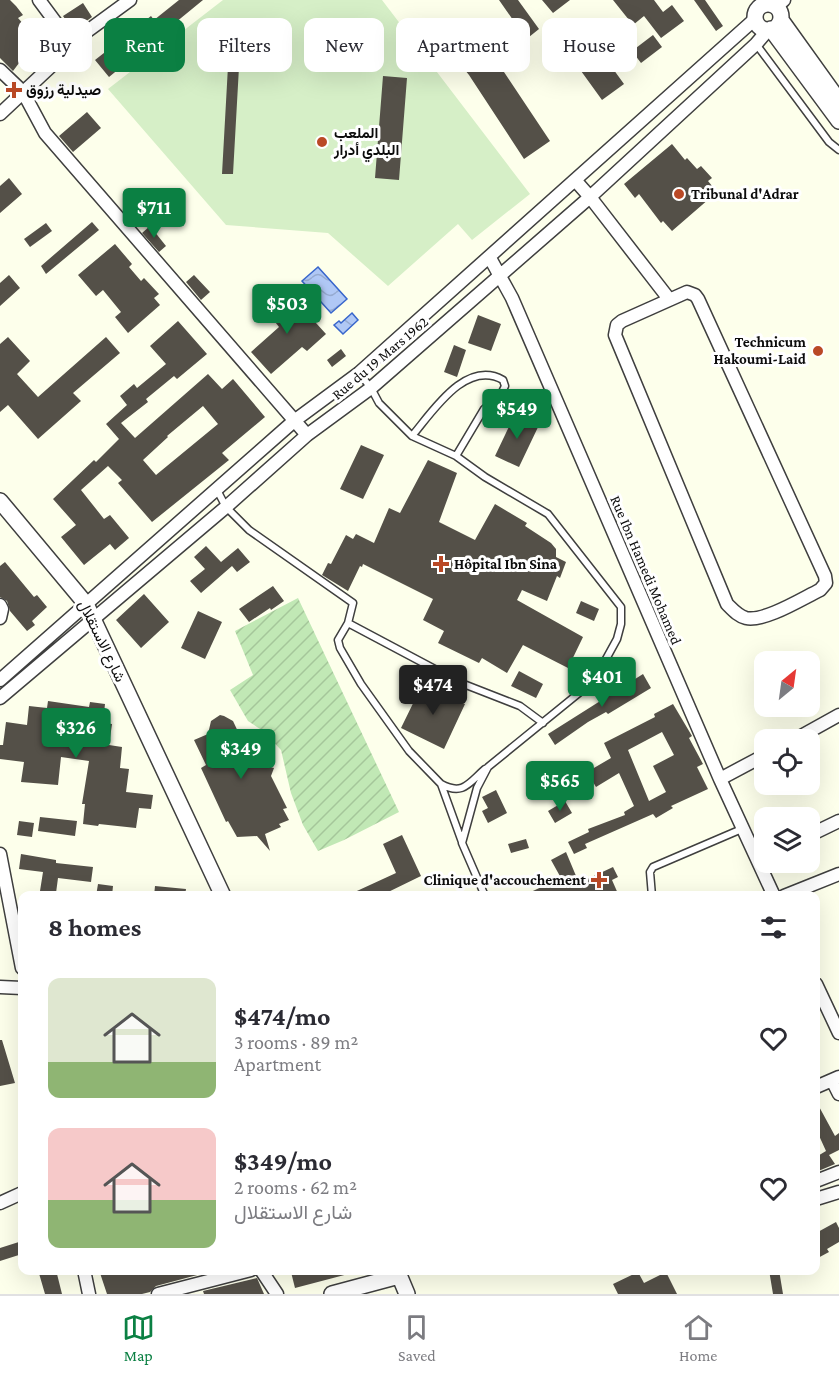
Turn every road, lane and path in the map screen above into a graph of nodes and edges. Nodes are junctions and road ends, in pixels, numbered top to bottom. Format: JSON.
{"nodes":[{"id":1,"x":39,"y":0,"type":"edge"},
{"id":2,"x":130,"y":0,"type":"edge"},
{"id":3,"x":752,"y":11,"type":"edge"},
{"id":4,"x":774,"y":13,"type":"edge"},
{"id":5,"x":53,"y":18,"type":"edge"},
{"id":6,"x":92,"y":28,"type":"edge"},
{"id":7,"x":756,"y":44,"type":"junction"},
{"id":8,"x":0,"y":70,"type":"edge"},
{"id":9,"x":45,"y":72,"type":"edge"},
{"id":10,"x":23,"y":92,"type":"junction"},
{"id":11,"x":839,"y":101,"type":"edge"},
{"id":12,"x":0,"y":114,"type":"edge"},
{"id":13,"x":839,"y":122,"type":"edge"},
{"id":14,"x":839,"y":150,"type":"edge"},
{"id":15,"x":608,"y":151,"type":"junction"},
{"id":16,"x":622,"y":167,"type":"junction"},
{"id":17,"x":575,"y":180,"type":"junction"},
{"id":18,"x":590,"y":197,"type":"junction"},
{"id":19,"x":490,"y":258,"type":"junction"},
{"id":20,"x":500,"y":275,"type":"junction"},
{"id":21,"x":669,"y":299,"type":"junction"},
{"id":22,"x":359,"y":373,"type":"junction"},
{"id":23,"x":371,"y":388,"type":"junction"},
{"id":24,"x":294,"y":421,"type":"junction"},
{"id":25,"x":307,"y":435,"type":"junction"},
{"id":26,"x":412,"y":436,"type":"junction"},
{"id":27,"x":456,"y":456,"type":"junction"},
{"id":28,"x":217,"y":490,"type":"junction"},
{"id":29,"x":0,"y":501,"type":"edge"},
{"id":30,"x":226,"y":507,"type":"junction"},
{"id":31,"x":86,"y":604,"type":"junction"},
{"id":32,"x":0,"y":605,"type":"edge"},
{"id":33,"x":0,"y":618,"type":"edge"},
{"id":34,"x":93,"y":620,"type":"junction"},
{"id":35,"x":348,"y":623,"type":"junction"},
{"id":36,"x":0,"y":680,"type":"edge"},
{"id":37,"x":1,"y":697,"type":"edge"},
{"id":38,"x":839,"y":715,"type":"edge"},
{"id":39,"x":543,"y":723,"type":"junction"},
{"id":40,"x":814,"y":729,"type":"edge"},
{"id":41,"x":754,"y":761,"type":"edge"},
{"id":42,"x":488,"y":767,"type":"junction"},
{"id":43,"x":720,"y":779,"type":"junction"},
{"id":44,"x":441,"y":784,"type":"junction"},
{"id":45,"x":839,"y":821,"type":"edge"},
{"id":46,"x":744,"y":828,"type":"junction"},
{"id":47,"x":820,"y":830,"type":"edge"},
{"id":48,"x":462,"y":843,"type":"junction"},
{"id":49,"x":754,"y":844,"type":"edge"},
{"id":50,"x":0,"y":854,"type":"edge"},
{"id":51,"x":767,"y":873,"type":"edge"},
{"id":52,"x":839,"y":874,"type":"edge"},
{"id":53,"x":221,"y":891,"type":"edge"},
{"id":54,"x":483,"y":891,"type":"edge"},
{"id":55,"x":652,"y":891,"type":"edge"},
{"id":56,"x":773,"y":891,"type":"edge"},
{"id":57,"x":786,"y":891,"type":"edge"},
{"id":58,"x":18,"y":947,"type":"edge"},
{"id":59,"x":0,"y":987,"type":"edge"},
{"id":60,"x":18,"y":988,"type":"edge"},
{"id":61,"x":820,"y":993,"type":"edge"},
{"id":62,"x":839,"y":1033,"type":"edge"},
{"id":63,"x":836,"y":1078,"type":"edge"},
{"id":64,"x":820,"y":1085,"type":"edge"},
{"id":65,"x":839,"y":1094,"type":"edge"},
{"id":66,"x":839,"y":1172,"type":"edge"},
{"id":67,"x":820,"y":1179,"type":"edge"},
{"id":68,"x":839,"y":1192,"type":"edge"},
{"id":69,"x":18,"y":1195,"type":"edge"},
{"id":70,"x":820,"y":1198,"type":"edge"},
{"id":71,"x":0,"y":1203,"type":"edge"},
{"id":72,"x":85,"y":1275,"type":"edge"},
{"id":73,"x":232,"y":1275,"type":"edge"},
{"id":74,"x":264,"y":1275,"type":"edge"},
{"id":75,"x":392,"y":1275,"type":"edge"},
{"id":76,"x":403,"y":1275,"type":"edge"},
{"id":77,"x":89,"y":1294,"type":"edge"},
{"id":78,"x":158,"y":1294,"type":"edge"},
{"id":79,"x":277,"y":1294,"type":"edge"},
{"id":80,"x":332,"y":1294,"type":"edge"},
{"id":81,"x":407,"y":1294,"type":"edge"}],
"edges":[{"from":1,"to":5,"type":"street"},
{"from":2,"to":6,"type":"street"},
{"from":3,"to":4,"type":"street"},
{"from":3,"to":4,"type":"street"},
{"from":3,"to":15,"type":"street","name":"Rue du 19 Mars 1962"},
{"from":4,"to":7,"type":"street","name":"Rue du 19 Mars 1962"},
{"from":4,"to":11,"type":"street"},
{"from":4,"to":13,"type":"street"},
{"from":7,"to":14,"type":"lane"},
{"from":7,"to":16,"type":"street","name":"Rue du 19 Mars 1962"},
{"from":8,"to":10,"type":"street"},
{"from":9,"to":10,"type":"street"},
{"from":10,"to":12,"type":"street"},
{"from":10,"to":24,"type":"street"},
{"from":15,"to":16,"type":"street"},
{"from":15,"to":17,"type":"street","name":"Rue du 19 Mars 1962"},
{"from":16,"to":18,"type":"street","name":"Rue du 19 Mars 1962"},
{"from":17,"to":18,"type":"street"},
{"from":17,"to":19,"type":"street","name":"Rue du 19 Mars 1962"},
{"from":18,"to":20,"type":"street","name":"Rue du 19 Mars 1962"},
{"from":18,"to":21,"type":"street"},
{"from":19,"to":20,"type":"street","name":"Rue Ibn Hamedi Mohamed"},
{"from":19,"to":22,"type":"street","name":"Rue du 19 Mars 1962"},
{"from":20,"to":23,"type":"street","name":"Rue du 19 Mars 1962"},
{"from":20,"to":43,"type":"street","name":"Rue Ibn Hamedi Mohamed"},
{"from":21,"to":21,"type":"street"},
{"from":22,"to":23,"type":"lane"},
{"from":22,"to":24,"type":"street","name":"Rue du 19 Mars 1962"},
{"from":23,"to":25,"type":"street","name":"Rue du 19 Mars 1962"},
{"from":23,"to":26,"type":"lane"},
{"from":24,"to":25,"type":"street"},
{"from":24,"to":28,"type":"street","name":"Rue du 19 Mars 1962"},
{"from":25,"to":30,"type":"street","name":"Rue du 19 Mars 1962"},
{"from":26,"to":27,"type":"lane"},
{"from":26,"to":27,"type":"lane"},
{"from":27,"to":39,"type":"lane"},
{"from":28,"to":30,"type":"lane"},
{"from":28,"to":31,"type":"street","name":"Rue du 19 Mars 1962"},
{"from":29,"to":31,"type":"street","name":"شارع الاستقلال"},
{"from":30,"to":34,"type":"street","name":"Rue du 19 Mars 1962"},
{"from":30,"to":35,"type":"lane"},
{"from":31,"to":34,"type":"street","name":"شارع الاستقلال"},
{"from":31,"to":36,"type":"street","name":"Rue du 19 Mars 1962"},
{"from":32,"to":33,"type":"street"},
{"from":34,"to":37,"type":"street","name":"Rue du 19 Mars 1962"},
{"from":34,"to":53,"type":"street","name":"شارع الاستقلال"},
{"from":35,"to":39,"type":"lane"},
{"from":35,"to":44,"type":"lane"},
{"from":38,"to":40,"type":"street"},
{"from":39,"to":42,"type":"lane"},
{"from":41,"to":43,"type":"street"},
{"from":42,"to":44,"type":"lane"},
{"from":42,"to":48,"type":"lane"},
{"from":43,"to":46,"type":"street","name":"Rue Ibn Hamedi Mohamed"},
{"from":44,"to":48,"type":"lane"},
{"from":45,"to":47,"type":"street"},
{"from":46,"to":49,"type":"street","name":"Rue Ibn Hamedi Mohamed"},
{"from":46,"to":55,"type":"lane"},
{"from":48,"to":54,"type":"lane"},
{"from":50,"to":58,"type":"street"},
{"from":51,"to":56,"type":"street","name":"Rue Ibn Hamedi Mohamed"},
{"from":52,"to":57,"type":"street"},
{"from":59,"to":60,"type":"street"},
{"from":61,"to":62,"type":"street"},
{"from":63,"to":64,"type":"street"},
{"from":63,"to":65,"type":"street"},
{"from":66,"to":67,"type":"street"},
{"from":68,"to":70,"type":"street"},
{"from":69,"to":71,"type":"street"},
{"from":72,"to":77,"type":"street"},
{"from":73,"to":78,"type":"street"},
{"from":74,"to":79,"type":"street"},
{"from":75,"to":80,"type":"street"},
{"from":76,"to":81,"type":"street"}]}
